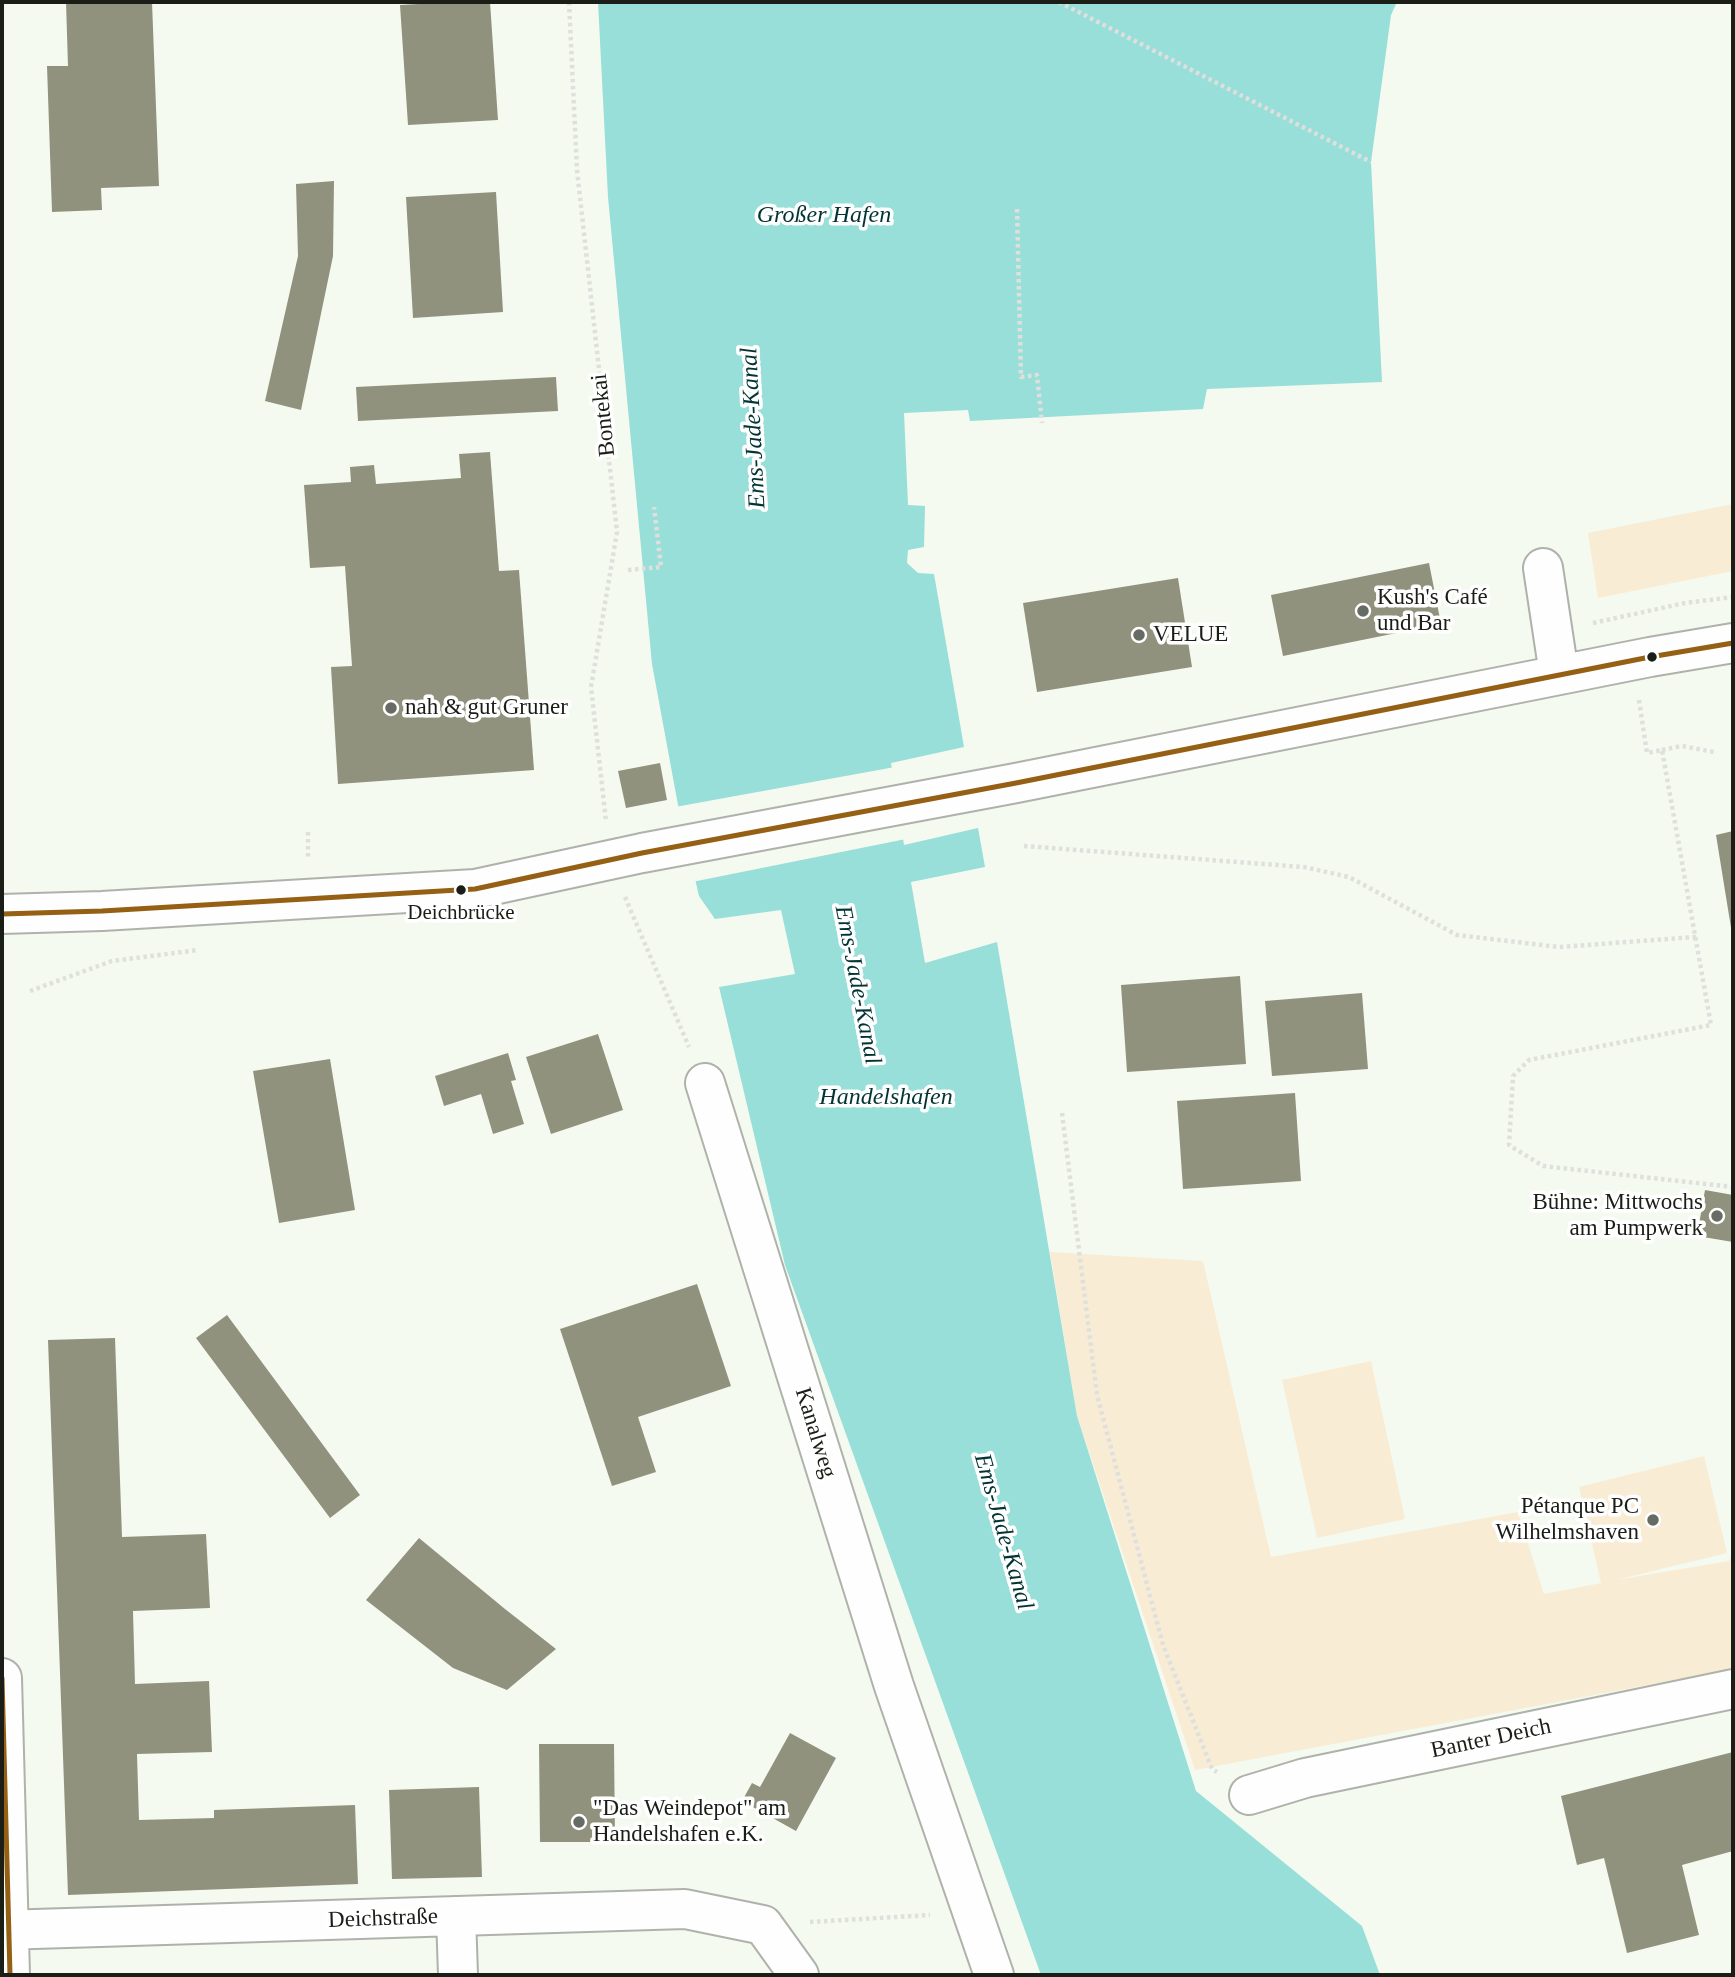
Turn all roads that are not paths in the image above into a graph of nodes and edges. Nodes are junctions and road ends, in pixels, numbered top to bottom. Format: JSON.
{"nodes":[{"id":1,"x":1543,"y":568,"type":"dead end"},
{"id":2,"x":1733,"y":643,"type":"edge"},
{"id":3,"x":1559,"y":674,"type":"junction"},
{"id":4,"x":2,"y":915,"type":"edge"},
{"id":5,"x":705,"y":1083,"type":"road end"},
{"id":6,"x":2,"y":1678,"type":"edge"},
{"id":7,"x":1733,"y":1689,"type":"edge"},
{"id":8,"x":1249,"y":1795,"type":"road end"},
{"id":9,"x":456,"y":1916,"type":"junction"},
{"id":10,"x":5,"y":1930,"type":"edge"},
{"id":11,"x":10,"y":1975,"type":"edge"},
{"id":12,"x":458,"y":1975,"type":"edge"},
{"id":13,"x":799,"y":1975,"type":"edge"},
{"id":14,"x":994,"y":1975,"type":"edge"}],
"edges":[{"from":1,"to":3,"type":"street"},
{"from":2,"to":3,"type":"street"},
{"from":3,"to":4,"type":"street"},
{"from":5,"to":14,"type":"street","name":"Kanalweg"},
{"from":6,"to":10,"type":"street"},
{"from":7,"to":8,"type":"street","name":"Banter Deich"},
{"from":9,"to":10,"type":"street","name":"Deichstraße"},
{"from":9,"to":12,"type":"street"},
{"from":9,"to":13,"type":"street","name":"Deichstraße"},
{"from":10,"to":11,"type":"street"}]}
